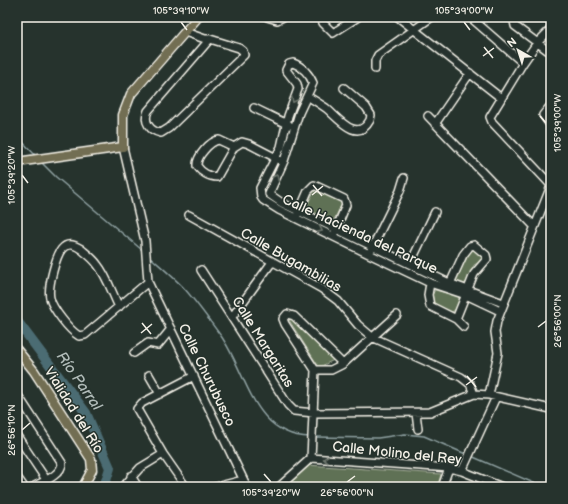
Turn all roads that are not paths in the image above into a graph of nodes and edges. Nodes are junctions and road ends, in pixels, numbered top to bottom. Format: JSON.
{"nodes":[{"id":1,"x":198,"y":17,"type":"edge"},
{"id":2,"x":267,"y":17,"type":"edge"},
{"id":3,"x":283,"y":17,"type":"edge"},
{"id":4,"x":325,"y":17,"type":"edge"},
{"id":5,"x":358,"y":17,"type":"edge"},
{"id":6,"x":398,"y":17,"type":"edge"},
{"id":7,"x":432,"y":17,"type":"edge"},
{"id":8,"x":470,"y":17,"type":"edge"},
{"id":9,"x":516,"y":18,"type":"edge"},
{"id":10,"x":551,"y":29,"type":"edge"},
{"id":11,"x":187,"y":30,"type":"junction"},
{"id":12,"x":414,"y":30,"type":"junction"},
{"id":13,"x":210,"y":39,"type":"junction"},
{"id":14,"x":537,"y":42,"type":"junction"},
{"id":15,"x":551,"y":53,"type":"edge"},
{"id":16,"x":523,"y":63,"type":"junction"},
{"id":17,"x":375,"y":69,"type":"dead end"},
{"id":18,"x":470,"y":73,"type":"junction"},
{"id":19,"x":344,"y":88,"type":"dead end"},
{"id":20,"x":308,"y":96,"type":"junction"},
{"id":21,"x":501,"y":98,"type":"junction"},
{"id":22,"x":551,"y":105,"type":"edge"},
{"id":23,"x":254,"y":108,"type":"dead end"},
{"id":24,"x":428,"y":116,"type":"dead end"},
{"id":25,"x":286,"y":124,"type":"junction"},
{"id":26,"x":435,"y":124,"type":"junction"},
{"id":27,"x":551,"y":126,"type":"edge"},
{"id":28,"x":294,"y":127,"type":"junction"},
{"id":29,"x":123,"y":147,"type":"junction"},
{"id":30,"x":234,"y":147,"type":"junction"},
{"id":31,"x":276,"y":158,"type":"junction"},
{"id":32,"x":284,"y":161,"type":"junction"},
{"id":33,"x":17,"y":162,"type":"edge"},
{"id":34,"x":404,"y":178,"type":"dead end"},
{"id":35,"x":551,"y":186,"type":"edge"},
{"id":36,"x":269,"y":194,"type":"junction"},
{"id":37,"x":258,"y":198,"type":"junction"},
{"id":38,"x":299,"y":211,"type":"junction"},
{"id":39,"x":435,"y":212,"type":"dead end"},
{"id":40,"x":189,"y":215,"type":"dead end"},
{"id":41,"x":295,"y":219,"type":"junction"},
{"id":42,"x":534,"y":226,"type":"junction"},
{"id":43,"x":336,"y":229,"type":"junction"},
{"id":44,"x":333,"y":236,"type":"junction"},
{"id":45,"x":373,"y":246,"type":"junction"},
{"id":46,"x":369,"y":254,"type":"junction"},
{"id":47,"x":272,"y":262,"type":"junction"},
{"id":48,"x":410,"y":264,"type":"junction"},
{"id":49,"x":201,"y":270,"type":"dead end"},
{"id":50,"x":148,"y":282,"type":"junction"},
{"id":51,"x":430,"y":283,"type":"junction"},
{"id":52,"x":448,"y":286,"type":"junction"},
{"id":53,"x":467,"y":292,"type":"junction"},
{"id":54,"x":503,"y":303,"type":"junction"},
{"id":55,"x":119,"y":307,"type":"junction"},
{"id":56,"x":500,"y":311,"type":"junction"},
{"id":57,"x":397,"y":315,"type":"dead end"},
{"id":58,"x":232,"y":317,"type":"junction"},
{"id":59,"x":456,"y":319,"type":"junction"},
{"id":60,"x":464,"y":327,"type":"dead end"},
{"id":61,"x":171,"y":329,"type":"junction"},
{"id":62,"x":372,"y":337,"type":"junction"},
{"id":63,"x":17,"y":350,"type":"edge"},
{"id":64,"x":134,"y":353,"type":"dead end"},
{"id":65,"x":343,"y":364,"type":"junction"},
{"id":66,"x":315,"y":370,"type":"junction"},
{"id":67,"x":149,"y":375,"type":"dead end"},
{"id":68,"x":194,"y":376,"type":"junction"},
{"id":69,"x":17,"y":394,"type":"edge"},
{"id":70,"x":160,"y":394,"type":"junction"},
{"id":71,"x":474,"y":394,"type":"junction"},
{"id":72,"x":493,"y":396,"type":"junction"},
{"id":73,"x":551,"y":409,"type":"edge"},
{"id":74,"x":314,"y":413,"type":"junction"},
{"id":75,"x":416,"y":413,"type":"junction"},
{"id":76,"x":418,"y":429,"type":"dead end"},
{"id":77,"x":17,"y":436,"type":"edge"},
{"id":78,"x":163,"y":454,"type":"junction"},
{"id":79,"x":311,"y":458,"type":"junction"},
{"id":80,"x":449,"y":468,"type":"junction"},
{"id":81,"x":462,"y":471,"type":"junction"},
{"id":82,"x":131,"y":476,"type":"junction"},
{"id":83,"x":17,"y":477,"type":"edge"},
{"id":84,"x":46,"y":479,"type":"junction"},
{"id":85,"x":243,"y":480,"type":"junction"},
{"id":86,"x":24,"y":487,"type":"edge"},
{"id":87,"x":34,"y":487,"type":"edge"},
{"id":88,"x":51,"y":487,"type":"edge"},
{"id":89,"x":83,"y":487,"type":"edge"},
{"id":90,"x":123,"y":487,"type":"edge"},
{"id":91,"x":138,"y":487,"type":"edge"},
{"id":92,"x":186,"y":487,"type":"edge"},
{"id":93,"x":216,"y":487,"type":"edge"},
{"id":94,"x":247,"y":487,"type":"edge"},
{"id":95,"x":279,"y":487,"type":"edge"},
{"id":96,"x":442,"y":487,"type":"edge"},
{"id":97,"x":502,"y":487,"type":"edge"}],
"edges":[{"from":1,"to":11,"type":"main road"},
{"from":2,"to":3,"type":"street"},
{"from":4,"to":5,"type":"street"},
{"from":6,"to":12,"type":"street"},
{"from":7,"to":12,"type":"street"},
{"from":8,"to":16,"type":"street"},
{"from":9,"to":14,"type":"street"},
{"from":10,"to":14,"type":"street"},
{"from":11,"to":13,"type":"street"},
{"from":11,"to":29,"type":"main road"},
{"from":12,"to":17,"type":"street"},
{"from":12,"to":18,"type":"street"},
{"from":13,"to":13,"type":"street"},
{"from":14,"to":15,"type":"street"},
{"from":14,"to":16,"type":"street"},
{"from":16,"to":21,"type":"street"},
{"from":18,"to":21,"type":"street"},
{"from":18,"to":26,"type":"street"},
{"from":19,"to":20,"type":"street"},
{"from":20,"to":25,"type":"street","name":"Calle Hacienda del Parque","one_way":true},
{"from":20,"to":28,"type":"street","name":"Calle Hacienda del Parque"},
{"from":21,"to":35,"type":"street"},
{"from":22,"to":27,"type":"street"},
{"from":23,"to":25,"type":"street"},
{"from":24,"to":26,"type":"street"},
{"from":25,"to":28,"type":"street"},
{"from":25,"to":31,"type":"street","name":"Calle Hacienda del Parque"},
{"from":26,"to":42,"type":"street"},
{"from":28,"to":32,"type":"street","name":"Calle Hacienda del Parque"},
{"from":29,"to":33,"type":"main road"},
{"from":29,"to":50,"type":"street","name":"Calle Churubusco"},
{"from":30,"to":30,"type":"street"},
{"from":30,"to":31,"type":"street"},
{"from":31,"to":32,"type":"street"},
{"from":31,"to":37,"type":"street","name":"Calle Hacienda del Parque"},
{"from":36,"to":32,"type":"street","name":"Calle Hacienda del Parque","one_way":true},
{"from":34,"to":45,"type":"street"},
{"from":35,"to":42,"type":"street"},
{"from":36,"to":37,"type":"street","name":"Calle Hacienda del Parque"},
{"from":36,"to":38,"type":"street","name":"Calle Hacienda del Parque"},
{"from":37,"to":41,"type":"street","name":"Calle Hacienda del Parque"},
{"from":38,"to":41,"type":"street"},
{"from":38,"to":43,"type":"street","name":"Calle Hacienda del Parque"},
{"from":38,"to":43,"type":"street"},
{"from":39,"to":48,"type":"street"},
{"from":40,"to":47,"type":"street","name":"Calle Bugambilias"},
{"from":41,"to":44,"type":"street","name":"Calle Hacienda del Parque","one_way":true},
{"from":42,"to":54,"type":"street"},
{"from":43,"to":44,"type":"street"},
{"from":43,"to":45,"type":"street","name":"Calle Hacienda del Parque"},
{"from":44,"to":46,"type":"street","name":"Calle Hacienda del Parque"},
{"from":45,"to":46,"type":"street"},
{"from":45,"to":48,"type":"street","name":"Calle Hacienda del Parque"},
{"from":46,"to":51,"type":"street","name":"Calle Hacienda del Parque"},
{"from":47,"to":58,"type":"street"},
{"from":47,"to":62,"type":"street","name":"Calle Bugambilias"},
{"from":48,"to":52,"type":"street","name":"Calle Hacienda del Parque"},
{"from":49,"to":58,"type":"street","name":"Calle Margaritas"},
{"from":50,"to":55,"type":"street"},
{"from":50,"to":61,"type":"street","name":"Calle Churubusco"},
{"from":51,"to":52,"type":"street","name":"Calle Hacienda del Parque"},
{"from":51,"to":59,"type":"street"},
{"from":52,"to":53,"type":"street","name":"Calle Hacienda del Parque"},
{"from":52,"to":53,"type":"street"},
{"from":53,"to":54,"type":"street","name":"Calle Hacienda del Parque"},
{"from":53,"to":56,"type":"street","name":"Calle Hacienda del Parque"},
{"from":53,"to":59,"type":"street"},
{"from":54,"to":56,"type":"street"},
{"from":55,"to":55,"type":"street"},
{"from":56,"to":72,"type":"street"},
{"from":57,"to":62,"type":"street"},
{"from":58,"to":74,"type":"street","name":"Calle Margaritas"},
{"from":59,"to":60,"type":"street"},
{"from":61,"to":64,"type":"street"},
{"from":61,"to":68,"type":"street","name":"Calle Churubusco"},
{"from":62,"to":65,"type":"street"},
{"from":62,"to":71,"type":"street","name":"Calle Bugambilias"},
{"from":63,"to":89,"type":"main road","name":"Vialidad del Río"},
{"from":65,"to":66,"type":"street"},
{"from":65,"to":66,"type":"street"},
{"from":66,"to":74,"type":"street"},
{"from":67,"to":70,"type":"street"},
{"from":68,"to":70,"type":"street"},
{"from":68,"to":85,"type":"street","name":"Calle Churubusco"},
{"from":69,"to":84,"type":"street"},
{"from":70,"to":78,"type":"street"},
{"from":71,"to":72,"type":"street"},
{"from":71,"to":75,"type":"street","name":"Calle Margaritas"},
{"from":72,"to":73,"type":"street"},
{"from":72,"to":81,"type":"street"},
{"from":74,"to":75,"type":"street","name":"Calle Margaritas"},
{"from":74,"to":79,"type":"street"},
{"from":75,"to":76,"type":"street"},
{"from":77,"to":84,"type":"street"},
{"from":78,"to":82,"type":"street"},
{"from":78,"to":92,"type":"street"},
{"from":80,"to":79,"type":"street","name":"Calle Molino del Rey","one_way":true},
{"from":79,"to":95,"type":"street"},
{"from":80,"to":81,"type":"street","name":"Calle Molino del Rey"},
{"from":80,"to":96,"type":"street"},
{"from":81,"to":97,"type":"street","name":"Calle Molino del Rey"},
{"from":82,"to":90,"type":"street"},
{"from":82,"to":91,"type":"street"},
{"from":83,"to":86,"type":"street"},
{"from":84,"to":87,"type":"street"},
{"from":84,"to":88,"type":"street"},
{"from":85,"to":93,"type":"street"},
{"from":85,"to":94,"type":"street","name":"Calle Churubusco"}]}
